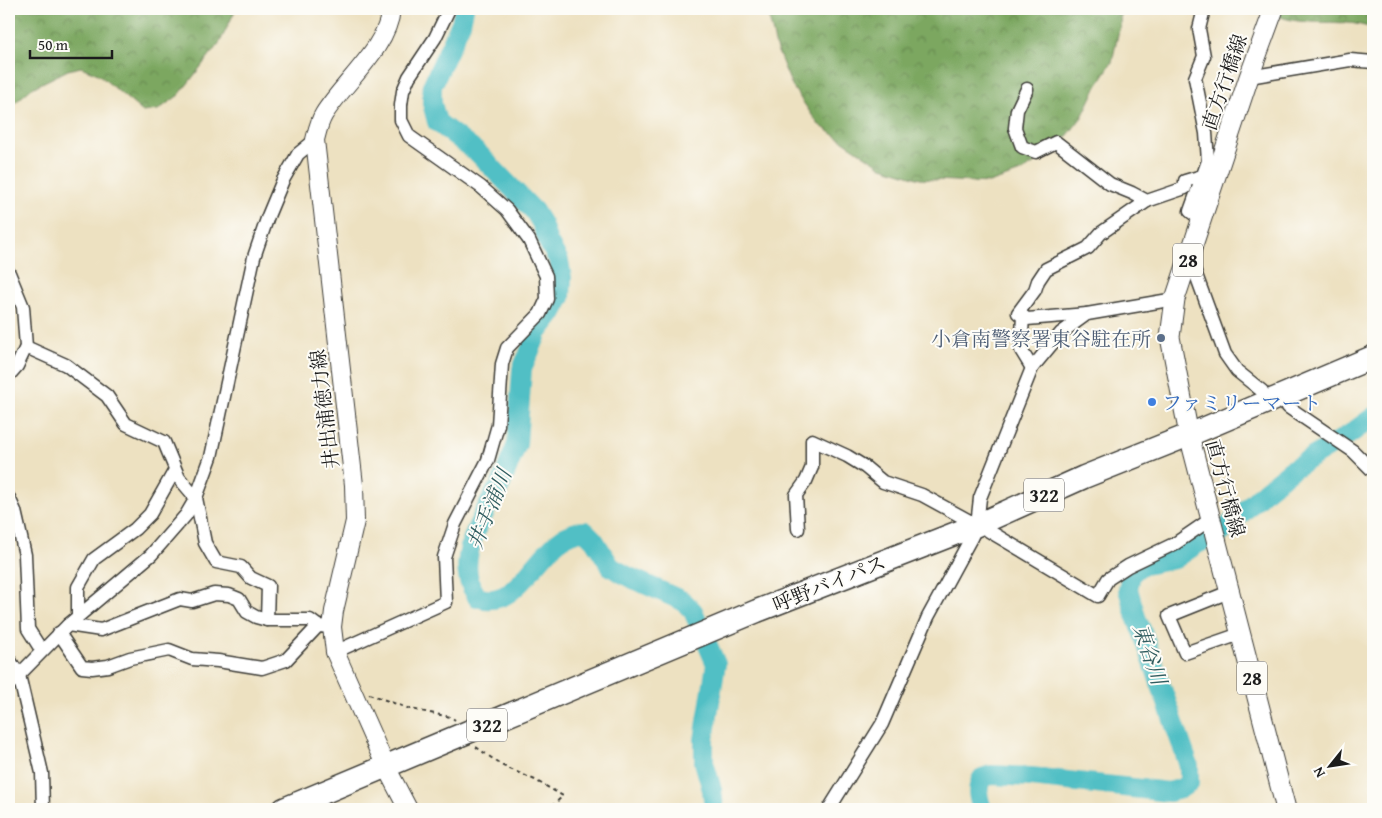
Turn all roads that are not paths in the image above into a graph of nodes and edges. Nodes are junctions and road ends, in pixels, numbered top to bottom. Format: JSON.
{"nodes":[{"id":1,"x":391,"y":9,"type":"edge"},
{"id":2,"x":449,"y":9,"type":"edge"},
{"id":3,"x":1204,"y":9,"type":"edge"},
{"id":4,"x":1274,"y":9,"type":"edge"},
{"id":5,"x":1373,"y":62,"type":"edge"},
{"id":6,"x":1249,"y":77,"type":"junction"},
{"id":7,"x":1027,"y":89,"type":"dead end"},
{"id":8,"x":314,"y":140,"type":"junction"},
{"id":9,"x":1202,"y":176,"type":"junction"},
{"id":10,"x":1147,"y":202,"type":"junction"},
{"id":11,"x":1201,"y":220,"type":"junction"},
{"id":12,"x":1187,"y":263,"type":"junction"},
{"id":13,"x":9,"y":274,"type":"edge"},
{"id":14,"x":1175,"y":299,"type":"junction"},
{"id":15,"x":1087,"y":314,"type":"junction"},
{"id":16,"x":1023,"y":316,"type":"junction"},
{"id":17,"x":26,"y":347,"type":"junction"},
{"id":18,"x":1373,"y":356,"type":"edge"},
{"id":19,"x":1032,"y":368,"type":"junction"},
{"id":20,"x":1373,"y":372,"type":"edge"},
{"id":21,"x":9,"y":375,"type":"edge"},
{"id":22,"x":1278,"y":404,"type":"junction"},
{"id":23,"x":1190,"y":441,"type":"junction"},
{"id":24,"x":176,"y":470,"type":"junction"},
{"id":25,"x":1373,"y":471,"type":"edge"},
{"id":26,"x":9,"y":498,"type":"edge"},
{"id":27,"x":196,"y":498,"type":"junction"},
{"id":28,"x":1211,"y":518,"type":"junction"},
{"id":29,"x":798,"y":530,"type":"dead end"},
{"id":30,"x":979,"y":531,"type":"junction"},
{"id":31,"x":1229,"y":592,"type":"junction"},
{"id":32,"x":78,"y":616,"type":"junction"},
{"id":33,"x":267,"y":620,"type":"junction"},
{"id":34,"x":325,"y":627,"type":"junction"},
{"id":35,"x":64,"y":629,"type":"junction"},
{"id":36,"x":1240,"y":634,"type":"junction"},
{"id":37,"x":42,"y":651,"type":"junction"},
{"id":38,"x":335,"y":652,"type":"junction"},
{"id":39,"x":9,"y":659,"type":"edge"},
{"id":40,"x":19,"y":675,"type":"junction"},
{"id":41,"x":9,"y":685,"type":"edge"},
{"id":42,"x":390,"y":773,"type":"junction"},
{"id":43,"x":43,"y":809,"type":"edge"},
{"id":44,"x":284,"y":809,"type":"edge"},
{"id":45,"x":320,"y":809,"type":"edge"},
{"id":46,"x":408,"y":809,"type":"edge"},
{"id":47,"x":829,"y":809,"type":"edge"},
{"id":48,"x":1286,"y":809,"type":"edge"}],
"edges":[{"from":1,"to":8,"type":"main road","name":"井出浦徳力線"},
{"from":2,"to":38,"type":"street"},
{"from":3,"to":9,"type":"street"},
{"from":4,"to":6,"type":"main road","name":"直方行橋線","number":"28"},
{"from":5,"to":6,"type":"street"},
{"from":6,"to":11,"type":"main road","name":"直方行橋線","number":"28"},
{"from":7,"to":10,"type":"street"},
{"from":8,"to":27,"type":"street"},
{"from":8,"to":34,"type":"main road","name":"井出浦徳力線"},
{"from":9,"to":10,"type":"street"},
{"from":9,"to":11,"type":"street"},
{"from":10,"to":16,"type":"street"},
{"from":11,"to":12,"type":"main road","name":"直方行橋線","number":"28"},
{"from":12,"to":14,"type":"main road","name":"直方行橋線","number":"28"},
{"from":12,"to":22,"type":"street"},
{"from":13,"to":17,"type":"street"},
{"from":14,"to":15,"type":"street"},
{"from":14,"to":23,"type":"main road","name":"直方行橋線","number":"28"},
{"from":15,"to":16,"type":"street"},
{"from":15,"to":19,"type":"street"},
{"from":16,"to":19,"type":"street"},
{"from":17,"to":21,"type":"street"},
{"from":17,"to":24,"type":"street"},
{"from":18,"to":22,"type":"highway","name":"呼野バイパス","number":"322"},
{"from":19,"to":30,"type":"street"},
{"from":20,"to":22,"type":"highway","name":"呼野バイパス","number":"322"},
{"from":22,"to":23,"type":"highway","name":"呼野バイパス","number":"322"},
{"from":22,"to":25,"type":"street"},
{"from":23,"to":28,"type":"main road","name":"直方行橋線","number":"28"},
{"from":23,"to":30,"type":"highway","name":"呼野バイパス","number":"322"},
{"from":24,"to":27,"type":"street"},
{"from":24,"to":32,"type":"street"},
{"from":26,"to":37,"type":"street"},
{"from":27,"to":32,"type":"street"},
{"from":27,"to":33,"type":"street"},
{"from":28,"to":30,"type":"street"},
{"from":28,"to":31,"type":"main road","name":"直方行橋線","number":"28"},
{"from":29,"to":30,"type":"street"},
{"from":30,"to":42,"type":"highway","name":"呼野バイパス","number":"322"},
{"from":30,"to":47,"type":"street"},
{"from":31,"to":36,"type":"main road","name":"直方行橋線","number":"28"},
{"from":31,"to":36,"type":"street"},
{"from":32,"to":35,"type":"street"},
{"from":33,"to":34,"type":"street"},
{"from":33,"to":35,"type":"street"},
{"from":34,"to":35,"type":"street"},
{"from":34,"to":38,"type":"main road","name":"井出浦徳力線"},
{"from":35,"to":37,"type":"street"},
{"from":36,"to":48,"type":"main road","name":"直方行橋線","number":"28"},
{"from":37,"to":40,"type":"street"},
{"from":38,"to":42,"type":"main road","name":"井出浦徳力線"},
{"from":39,"to":40,"type":"street"},
{"from":40,"to":41,"type":"street"},
{"from":40,"to":43,"type":"street"},
{"from":42,"to":44,"type":"highway","name":"呼野バイパス","number":"322"},
{"from":42,"to":45,"type":"highway","name":"呼野バイパス","number":"322"},
{"from":42,"to":46,"type":"main road","name":"井出浦徳力線"}]}
